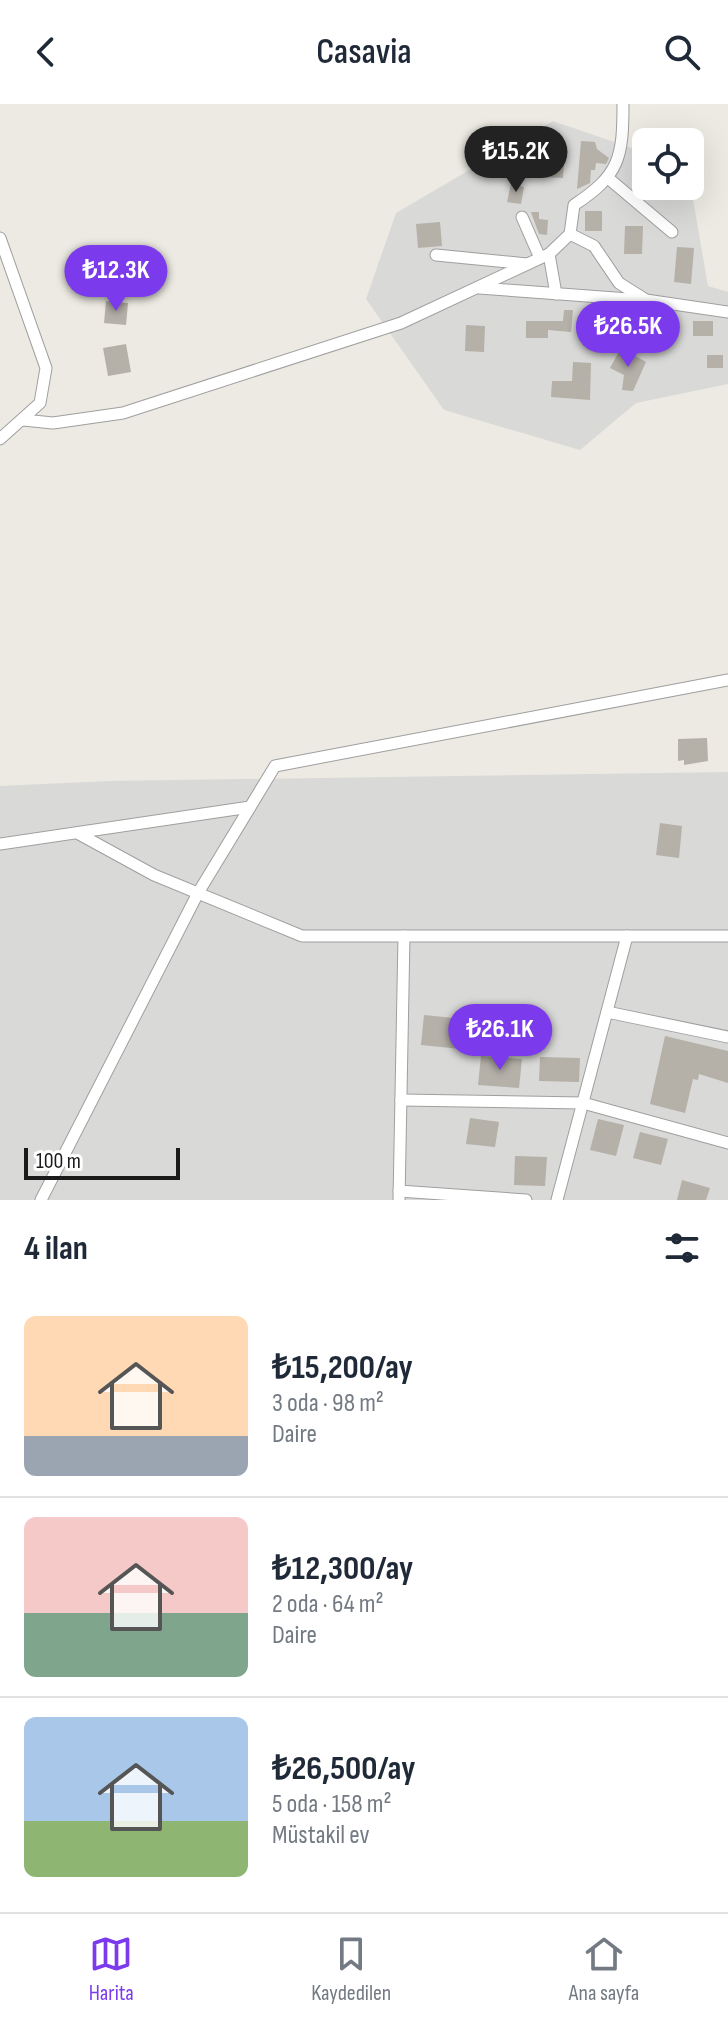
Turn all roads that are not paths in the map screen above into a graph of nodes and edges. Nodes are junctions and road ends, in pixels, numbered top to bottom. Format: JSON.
{"nodes":[{"id":1,"x":623,"y":104,"type":"edge"},
{"id":2,"x":608,"y":178,"type":"junction"},
{"id":3,"x":522,"y":217,"type":"dead end"},
{"id":4,"x":672,"y":232,"type":"dead end"},
{"id":5,"x":570,"y":234,"type":"junction"},
{"id":6,"x":0,"y":238,"type":"edge"},
{"id":7,"x":436,"y":255,"type":"dead end"},
{"id":8,"x":545,"y":256,"type":"junction"},
{"id":9,"x":528,"y":264,"type":"junction"},
{"id":10,"x":477,"y":288,"type":"junction"},
{"id":11,"x":556,"y":294,"type":"junction"},
{"id":12,"x":646,"y":300,"type":"junction"},
{"id":13,"x":728,"y":312,"type":"edge"},
{"id":14,"x":23,"y":420,"type":"junction"},
{"id":15,"x":0,"y":439,"type":"edge"},
{"id":16,"x":728,"y":680,"type":"edge"},
{"id":17,"x":250,"y":807,"type":"junction"},
{"id":18,"x":79,"y":834,"type":"junction"},
{"id":19,"x":0,"y":844,"type":"edge"},
{"id":20,"x":198,"y":893,"type":"junction"},
{"id":21,"x":404,"y":936,"type":"junction"},
{"id":22,"x":627,"y":936,"type":"junction"},
{"id":23,"x":728,"y":936,"type":"edge"},
{"id":24,"x":607,"y":1012,"type":"junction"},
{"id":25,"x":728,"y":1037,"type":"edge"},
{"id":26,"x":401,"y":1100,"type":"junction"},
{"id":27,"x":583,"y":1103,"type":"junction"},
{"id":28,"x":728,"y":1143,"type":"edge"},
{"id":29,"x":399,"y":1195,"type":"edge"},
{"id":30,"x":41,"y":1200,"type":"edge"},
{"id":31,"x":526,"y":1200,"type":"edge"},
{"id":32,"x":557,"y":1200,"type":"edge"}],
"edges":[{"from":1,"to":2,"type":"street"},
{"from":2,"to":4,"type":"street"},
{"from":2,"to":5,"type":"street"},
{"from":3,"to":8,"type":"street"},
{"from":5,"to":8,"type":"street"},
{"from":5,"to":12,"type":"street"},
{"from":6,"to":14,"type":"street"},
{"from":7,"to":9,"type":"street"},
{"from":8,"to":9,"type":"street"},
{"from":8,"to":11,"type":"street"},
{"from":9,"to":10,"type":"street"},
{"from":10,"to":11,"type":"street"},
{"from":10,"to":14,"type":"street"},
{"from":11,"to":12,"type":"street"},
{"from":12,"to":13,"type":"street"},
{"from":14,"to":15,"type":"street"},
{"from":16,"to":17,"type":"street"},
{"from":17,"to":18,"type":"street"},
{"from":17,"to":20,"type":"street"},
{"from":18,"to":19,"type":"street"},
{"from":18,"to":20,"type":"street"},
{"from":20,"to":21,"type":"street"},
{"from":20,"to":30,"type":"street"},
{"from":21,"to":22,"type":"street"},
{"from":21,"to":26,"type":"street"},
{"from":22,"to":23,"type":"street"},
{"from":22,"to":24,"type":"street"},
{"from":24,"to":25,"type":"street"},
{"from":24,"to":27,"type":"street"},
{"from":26,"to":27,"type":"street"},
{"from":26,"to":29,"type":"street"},
{"from":27,"to":28,"type":"street"},
{"from":27,"to":32,"type":"street"},
{"from":29,"to":31,"type":"street"}]}
